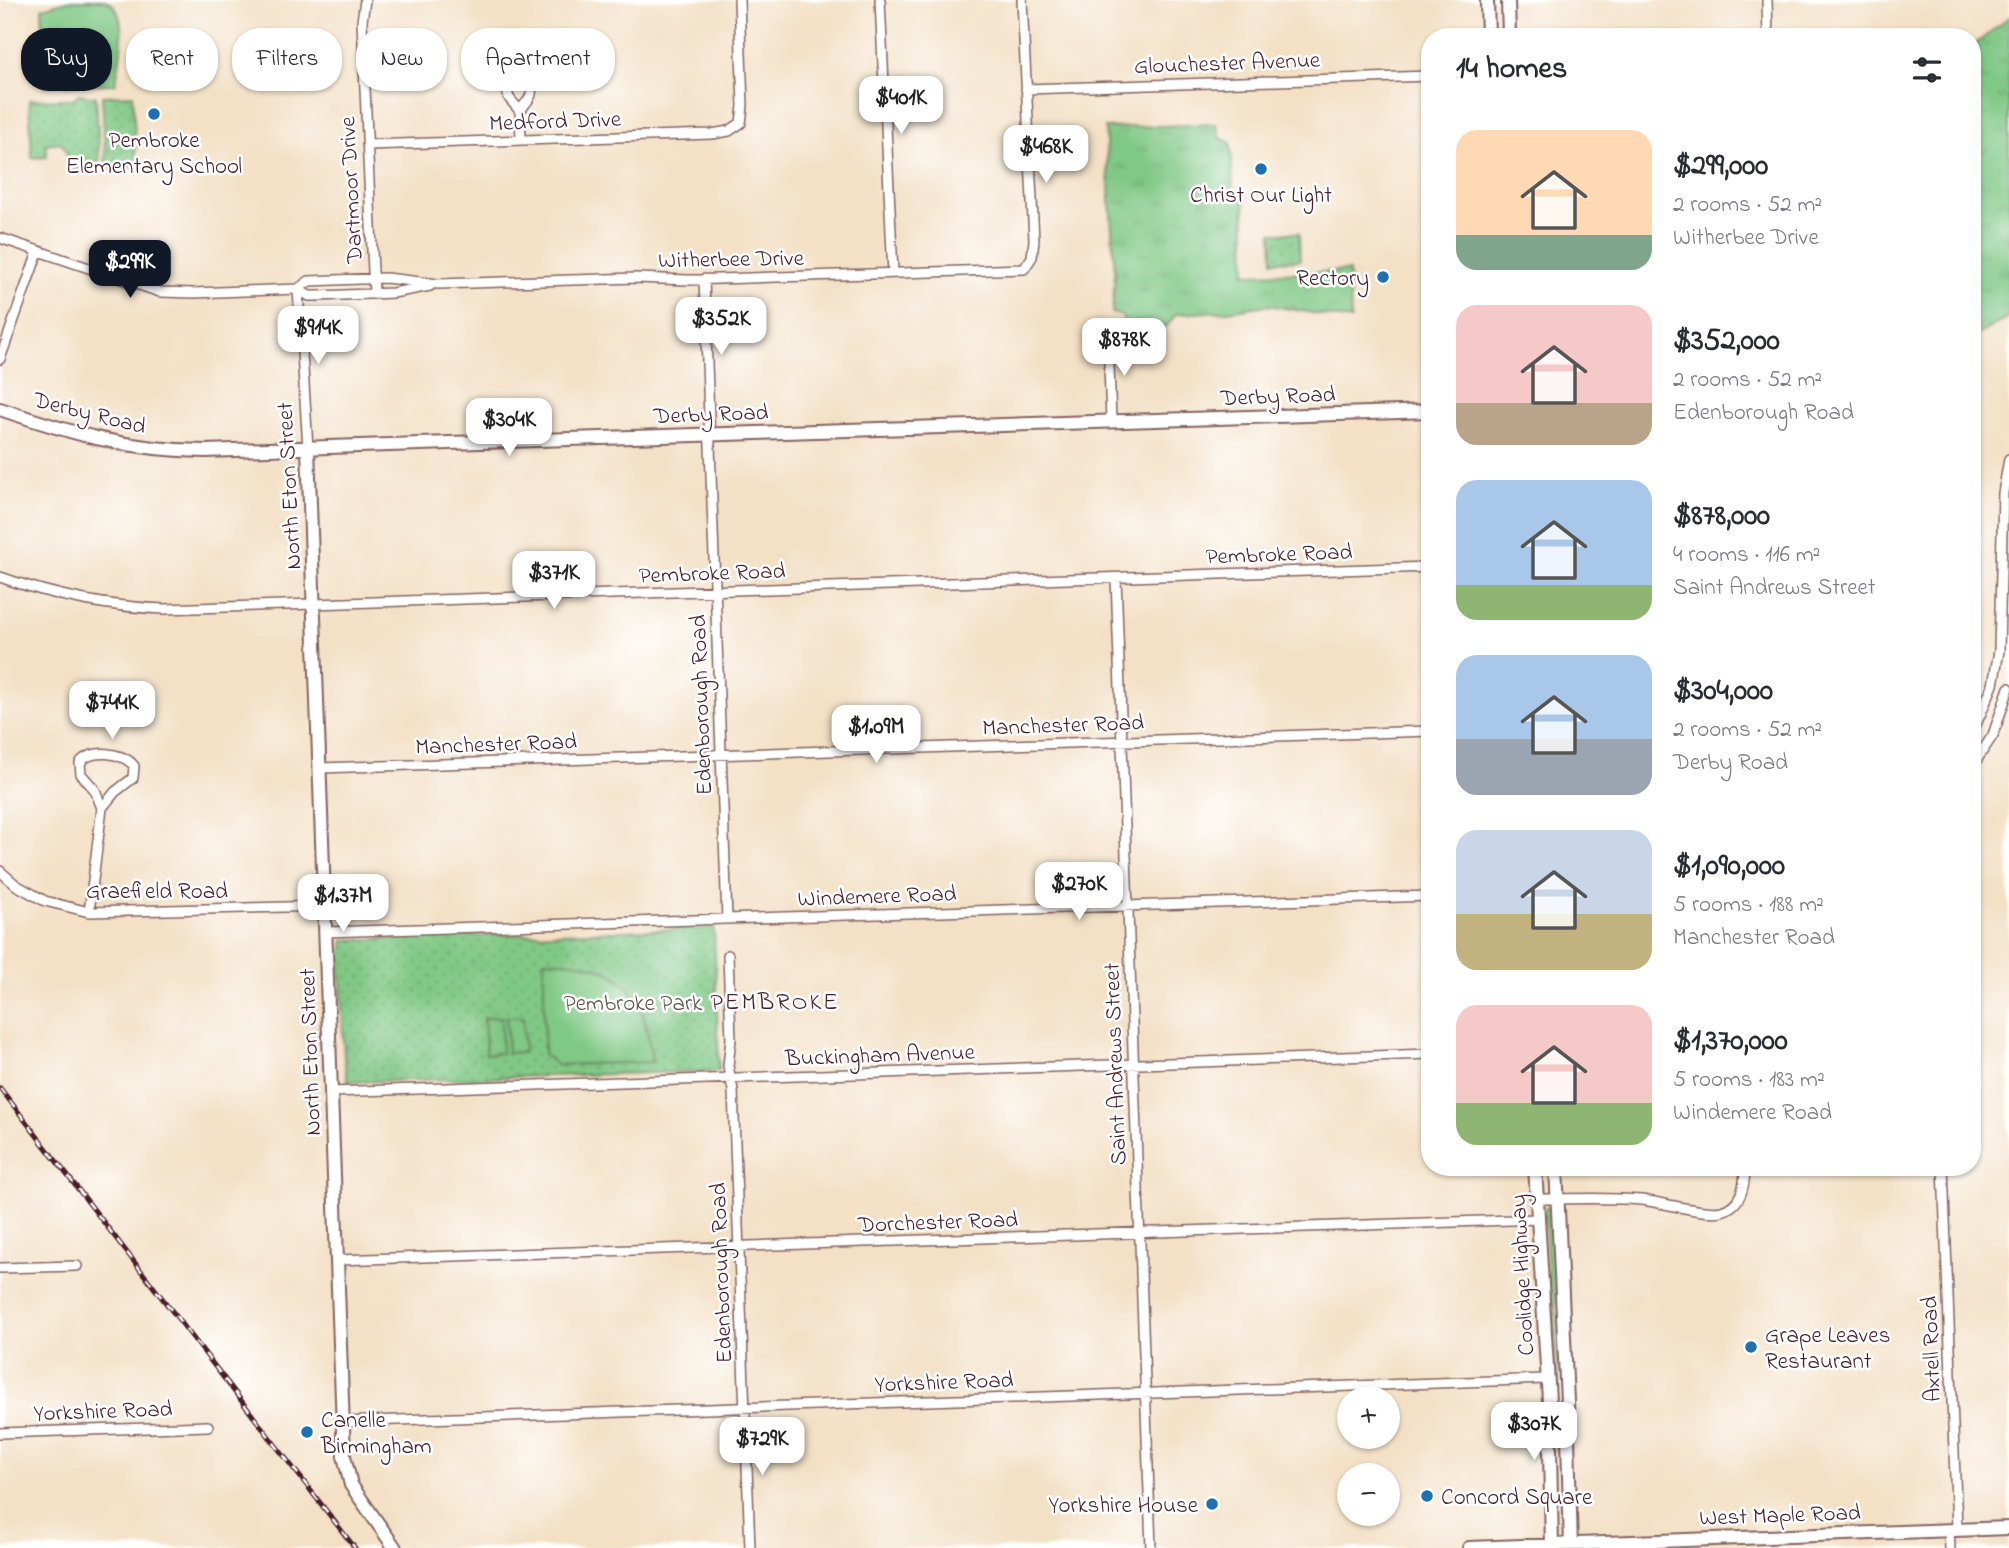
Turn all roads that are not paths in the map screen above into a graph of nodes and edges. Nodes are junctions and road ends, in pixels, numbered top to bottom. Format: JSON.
{"nodes":[{"id":1,"x":365,"y":0,"type":"edge"},
{"id":2,"x":739,"y":0,"type":"edge"},
{"id":3,"x":880,"y":0,"type":"edge"},
{"id":4,"x":1022,"y":0,"type":"edge"},
{"id":5,"x":1487,"y":0,"type":"edge"},
{"id":6,"x":1508,"y":0,"type":"edge"},
{"id":7,"x":1767,"y":0,"type":"edge"},
{"id":8,"x":1488,"y":28,"type":"edge"},
{"id":9,"x":1509,"y":28,"type":"edge"},
{"id":10,"x":1768,"y":28,"type":"edge"},
{"id":11,"x":1421,"y":76,"type":"edge"},
{"id":12,"x":1026,"y":89,"type":"junction"},
{"id":13,"x":520,"y":111,"type":"dead end"},
{"id":14,"x":521,"y":140,"type":"junction"},
{"id":15,"x":367,"y":145,"type":"junction"},
{"id":16,"x":0,"y":238,"type":"edge"},
{"id":17,"x":38,"y":252,"type":"junction"},
{"id":18,"x":892,"y":273,"type":"junction"},
{"id":19,"x":373,"y":278,"type":"junction"},
{"id":20,"x":704,"y":279,"type":"junction"},
{"id":21,"x":438,"y":284,"type":"junction"},
{"id":22,"x":298,"y":289,"type":"junction"},
{"id":23,"x":374,"y":294,"type":"junction"},
{"id":24,"x":1108,"y":337,"type":"dead end"},
{"id":25,"x":0,"y":359,"type":"edge"},
{"id":26,"x":0,"y":409,"type":"edge"},
{"id":27,"x":1421,"y":411,"type":"edge"},
{"id":28,"x":1111,"y":421,"type":"junction"},
{"id":29,"x":710,"y":435,"type":"junction"},
{"id":30,"x":307,"y":448,"type":"junction"},
{"id":31,"x":2009,"y":459,"type":"edge"},
{"id":32,"x":1421,"y":567,"type":"edge"},
{"id":33,"x":0,"y":578,"type":"edge"},
{"id":34,"x":1116,"y":578,"type":"junction"},
{"id":35,"x":716,"y":591,"type":"junction"},
{"id":36,"x":314,"y":604,"type":"junction"},
{"id":37,"x":2009,"y":688,"type":"edge"},
{"id":38,"x":1981,"y":713,"type":"edge"},
{"id":39,"x":1421,"y":732,"type":"edge"},
{"id":40,"x":1122,"y":742,"type":"junction"},
{"id":41,"x":1981,"y":753,"type":"edge"},
{"id":42,"x":722,"y":755,"type":"junction"},
{"id":43,"x":320,"y":768,"type":"junction"},
{"id":44,"x":102,"y":808,"type":"junction"},
{"id":45,"x":0,"y":872,"type":"edge"},
{"id":46,"x":1421,"y":896,"type":"edge"},
{"id":47,"x":324,"y":906,"type":"junction"},
{"id":48,"x":1127,"y":906,"type":"junction"},
{"id":49,"x":89,"y":912,"type":"junction"},
{"id":50,"x":727,"y":919,"type":"junction"},
{"id":51,"x":326,"y":932,"type":"junction"},
{"id":52,"x":728,"y":955,"type":"dead end"},
{"id":53,"x":1421,"y":1054,"type":"edge"},
{"id":54,"x":1133,"y":1065,"type":"junction"},
{"id":55,"x":731,"y":1078,"type":"junction"},
{"id":56,"x":331,"y":1092,"type":"junction"},
{"id":57,"x":1536,"y":1176,"type":"edge"},
{"id":58,"x":1557,"y":1176,"type":"edge"},
{"id":59,"x":1744,"y":1176,"type":"edge"},
{"id":60,"x":1942,"y":1176,"type":"edge"},
{"id":61,"x":1538,"y":1199,"type":"junction"},
{"id":62,"x":1559,"y":1199,"type":"junction"},
{"id":63,"x":1539,"y":1219,"type":"junction"},
{"id":64,"x":1139,"y":1234,"type":"junction"},
{"id":65,"x":739,"y":1247,"type":"junction"},
{"id":66,"x":338,"y":1260,"type":"junction"},
{"id":67,"x":77,"y":1266,"type":"dead end"},
{"id":68,"x":0,"y":1268,"type":"edge"},
{"id":69,"x":1548,"y":1379,"type":"junction"},
{"id":70,"x":1146,"y":1394,"type":"junction"},
{"id":71,"x":1549,"y":1401,"type":"junction"},
{"id":72,"x":1567,"y":1401,"type":"junction"},
{"id":73,"x":745,"y":1407,"type":"junction"},
{"id":74,"x":341,"y":1422,"type":"junction"},
{"id":75,"x":208,"y":1426,"type":"dead end"},
{"id":76,"x":0,"y":1433,"type":"edge"},
{"id":77,"x":2009,"y":1528,"type":"edge"},
{"id":78,"x":1953,"y":1530,"type":"junction"},
{"id":79,"x":1552,"y":1546,"type":"edge"},
{"id":80,"x":1571,"y":1546,"type":"edge"},
{"id":81,"x":395,"y":1548,"type":"edge"},
{"id":82,"x":750,"y":1548,"type":"edge"},
{"id":83,"x":1151,"y":1548,"type":"edge"},
{"id":84,"x":1469,"y":1548,"type":"edge"},
{"id":85,"x":1950,"y":1548,"type":"edge"}],
"edges":[{"from":1,"to":15,"type":"street","name":"Dartmoor Drive"},
{"from":2,"to":14,"type":"street","name":"Medford Drive"},
{"from":3,"to":18,"type":"street"},
{"from":4,"to":12,"type":"street"},
{"from":5,"to":8,"type":"street"},
{"from":6,"to":9,"type":"street"},
{"from":7,"to":10,"type":"street"},
{"from":11,"to":12,"type":"street","name":"Glouchester Avenue"},
{"from":12,"to":18,"type":"street","name":"Witherbee Drive"},
{"from":13,"to":14,"type":"street"},
{"from":14,"to":15,"type":"street","name":"Medford Drive"},
{"from":15,"to":19,"type":"street","name":"Dartmoor Drive"},
{"from":16,"to":17,"type":"street","name":"Witherbee Drive"},
{"from":17,"to":22,"type":"street","name":"Witherbee Drive"},
{"from":17,"to":25,"type":"street"},
{"from":18,"to":20,"type":"street","name":"Witherbee Drive"},
{"from":19,"to":21,"type":"street","name":"Witherbee Drive"},
{"from":19,"to":22,"type":"street","name":"Witherbee Drive"},
{"from":19,"to":23,"type":"street","name":"Dartmoor Drive"},
{"from":20,"to":21,"type":"street","name":"Witherbee Drive"},
{"from":20,"to":29,"type":"street","name":"Edenborough Road"},
{"from":21,"to":23,"type":"street","name":"Witherbee Drive"},
{"from":22,"to":23,"type":"street","name":"Witherbee Drive"},
{"from":22,"to":30,"type":"street","name":"North Eton Street"},
{"from":24,"to":28,"type":"street"},
{"from":26,"to":30,"type":"street","name":"Derby Road"},
{"from":27,"to":28,"type":"street","name":"Derby Road"},
{"from":28,"to":29,"type":"street","name":"Derby Road"},
{"from":29,"to":30,"type":"street","name":"Derby Road"},
{"from":29,"to":35,"type":"street","name":"Edenborough Road"},
{"from":30,"to":36,"type":"street","name":"North Eton Street"},
{"from":31,"to":38,"type":"street"},
{"from":32,"to":34,"type":"street","name":"Pembroke Road"},
{"from":33,"to":36,"type":"street","name":"Pembroke Road"},
{"from":34,"to":35,"type":"street","name":"Pembroke Road"},
{"from":34,"to":40,"type":"street","name":"Saint Andrews Street"},
{"from":35,"to":36,"type":"street","name":"Pembroke Road"},
{"from":35,"to":42,"type":"street","name":"Edenborough Road"},
{"from":36,"to":43,"type":"street","name":"North Eton Street"},
{"from":37,"to":41,"type":"street"},
{"from":39,"to":40,"type":"street","name":"Manchester Road"},
{"from":40,"to":42,"type":"street","name":"Manchester Road"},
{"from":40,"to":48,"type":"street","name":"Saint Andrews Street"},
{"from":42,"to":43,"type":"street","name":"Manchester Road"},
{"from":42,"to":50,"type":"street","name":"Edenborough Road"},
{"from":43,"to":47,"type":"street","name":"North Eton Street"},
{"from":44,"to":44,"type":"street"},
{"from":44,"to":49,"type":"street"},
{"from":45,"to":49,"type":"street","name":"Graefield Road"},
{"from":46,"to":48,"type":"street","name":"Windemere Road"},
{"from":47,"to":49,"type":"street","name":"Graefield Road"},
{"from":47,"to":51,"type":"street","name":"North Eton Street"},
{"from":48,"to":50,"type":"street","name":"Windemere Road"},
{"from":48,"to":54,"type":"street","name":"Saint Andrews Street"},
{"from":50,"to":51,"type":"street","name":"Windemere Road"},
{"from":51,"to":56,"type":"street","name":"North Eton Street"},
{"from":52,"to":55,"type":"street","name":"Edenborough Road"},
{"from":53,"to":54,"type":"street","name":"Buckingham Avenue"},
{"from":54,"to":55,"type":"street","name":"Buckingham Avenue"},
{"from":54,"to":64,"type":"street","name":"Saint Andrews Street"},
{"from":55,"to":56,"type":"street","name":"Buckingham Avenue"},
{"from":55,"to":65,"type":"street","name":"Edenborough Road"},
{"from":56,"to":66,"type":"street","name":"North Eton Street"},
{"from":57,"to":61,"type":"street","name":"Coolidge Highway"},
{"from":58,"to":62,"type":"street","name":"Coolidge Highway"},
{"from":59,"to":62,"type":"street"},
{"from":60,"to":78,"type":"street","name":"Axtell Road"},
{"from":61,"to":62,"type":"street"},
{"from":61,"to":63,"type":"street","name":"Coolidge Highway"},
{"from":62,"to":72,"type":"street","name":"Coolidge Highway"},
{"from":63,"to":64,"type":"street","name":"Dorchester Road"},
{"from":63,"to":69,"type":"street","name":"Coolidge Highway"},
{"from":64,"to":65,"type":"street","name":"Dorchester Road"},
{"from":64,"to":70,"type":"street","name":"Saint Andrews Street"},
{"from":65,"to":66,"type":"street","name":"Dorchester Road"},
{"from":65,"to":73,"type":"street","name":"Edenborough Road"},
{"from":66,"to":74,"type":"street","name":"North Eton Street"},
{"from":67,"to":68,"type":"street"},
{"from":69,"to":70,"type":"street","name":"Yorkshire Road"},
{"from":69,"to":71,"type":"street","name":"Coolidge Highway"},
{"from":70,"to":73,"type":"street","name":"Yorkshire Road"},
{"from":70,"to":83,"type":"street","name":"Saint Andrews Street"},
{"from":71,"to":72,"type":"street"},
{"from":71,"to":79,"type":"street","name":"Coolidge Highway"},
{"from":72,"to":80,"type":"street","name":"Coolidge Highway"},
{"from":73,"to":74,"type":"street","name":"Yorkshire Road"},
{"from":73,"to":82,"type":"street","name":"Edenborough Road"},
{"from":74,"to":81,"type":"street","name":"North Eton Street"},
{"from":75,"to":76,"type":"street","name":"Yorkshire Road"},
{"from":77,"to":78,"type":"street","name":"West Maple Road"},
{"from":78,"to":80,"type":"street","name":"West Maple Road"},
{"from":78,"to":85,"type":"street","name":"Axtell Road"},
{"from":79,"to":80,"type":"street","name":"West Maple Road"},
{"from":79,"to":84,"type":"street","name":"West Maple Road"}]}
